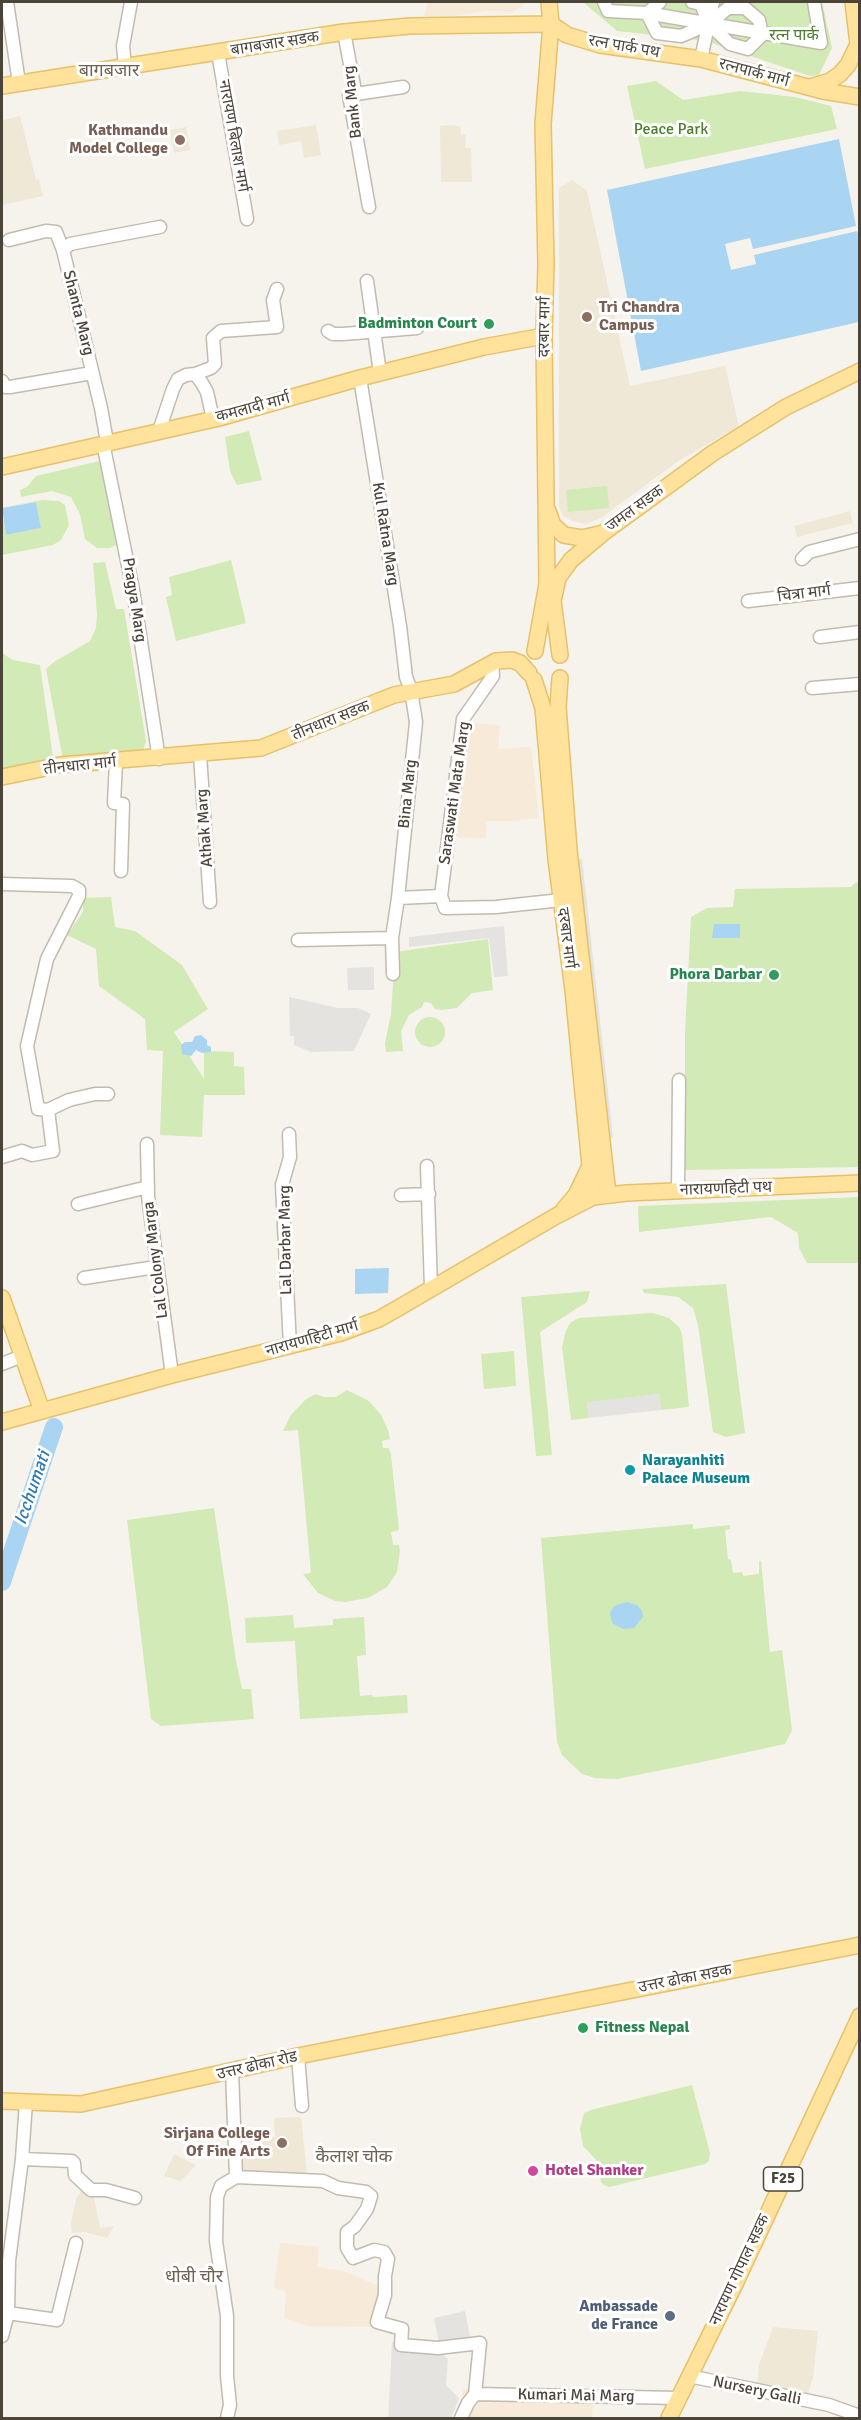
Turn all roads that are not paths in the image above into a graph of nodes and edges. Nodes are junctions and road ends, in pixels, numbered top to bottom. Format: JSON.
{"nodes":[{"id":1,"x":7,"y":2,"type":"edge"},
{"id":2,"x":131,"y":2,"type":"edge"},
{"id":3,"x":549,"y":2,"type":"edge"},
{"id":4,"x":604,"y":2,"type":"edge"},
{"id":5,"x":660,"y":2,"type":"edge"},
{"id":6,"x":692,"y":2,"type":"edge"},
{"id":7,"x":713,"y":2,"type":"edge"},
{"id":8,"x":814,"y":2,"type":"edge"},
{"id":9,"x":853,"y":2,"type":"edge"},
{"id":10,"x":647,"y":13,"type":"junction"},
{"id":11,"x":551,"y":24,"type":"junction"},
{"id":12,"x":709,"y":24,"type":"junction"},
{"id":13,"x":344,"y":33,"type":"junction"},
{"id":14,"x":762,"y":35,"type":"junction"},
{"id":15,"x":859,"y":49,"type":"edge"},
{"id":16,"x":218,"y":53,"type":"junction"},
{"id":17,"x":701,"y":59,"type":"junction"},
{"id":18,"x":125,"y":67,"type":"junction"},
{"id":19,"x":19,"y":83,"type":"junction"},
{"id":20,"x":2,"y":86,"type":"edge"},
{"id":21,"x":403,"y":87,"type":"dead end"},
{"id":22,"x":807,"y":87,"type":"junction"},
{"id":23,"x":349,"y":95,"type":"junction"},
{"id":24,"x":860,"y":98,"type":"edge"},
{"id":25,"x":369,"y":207,"type":"dead end"},
{"id":26,"x":247,"y":219,"type":"dead end"},
{"id":27,"x":160,"y":227,"type":"dead end"},
{"id":28,"x":9,"y":240,"type":"dead end"},
{"id":29,"x":63,"y":250,"type":"junction"},
{"id":30,"x":367,"y":281,"type":"dead end"},
{"id":31,"x":277,"y":290,"type":"dead end"},
{"id":32,"x":417,"y":328,"type":"dead end"},
{"id":33,"x":328,"y":331,"type":"dead end"},
{"id":34,"x":375,"y":332,"type":"junction"},
{"id":35,"x":544,"y":336,"type":"junction"},
{"id":36,"x":860,"y":371,"type":"edge"},
{"id":37,"x":92,"y":373,"type":"junction"},
{"id":38,"x":380,"y":373,"type":"junction"},
{"id":39,"x":195,"y":374,"type":"junction"},
{"id":40,"x":360,"y":378,"type":"junction"},
{"id":41,"x":860,"y":379,"type":"edge"},
{"id":42,"x":2,"y":381,"type":"edge"},
{"id":43,"x":840,"y":381,"type":"junction"},
{"id":44,"x":213,"y":419,"type":"junction"},
{"id":45,"x":159,"y":431,"type":"junction"},
{"id":46,"x":105,"y":443,"type":"junction"},
{"id":47,"x":2,"y":466,"type":"edge"},
{"id":48,"x":545,"y":499,"type":"junction"},
{"id":49,"x":603,"y":533,"type":"junction"},
{"id":50,"x":860,"y":539,"type":"edge"},
{"id":51,"x":802,"y":559,"type":"dead end"},
{"id":52,"x":860,"y":588,"type":"edge"},
{"id":53,"x":748,"y":601,"type":"dead end"},
{"id":54,"x":860,"y":632,"type":"edge"},
{"id":55,"x":820,"y":637,"type":"dead end"},
{"id":56,"x":535,"y":651,"type":"junction"},
{"id":57,"x":560,"y":655,"type":"junction"},
{"id":58,"x":494,"y":662,"type":"junction"},
{"id":59,"x":531,"y":677,"type":"junction"},
{"id":60,"x":560,"y":678,"type":"junction"},
{"id":61,"x":860,"y":684,"type":"edge"},
{"id":62,"x":812,"y":688,"type":"dead end"},
{"id":63,"x":411,"y":690,"type":"junction"},
{"id":64,"x":200,"y":755,"type":"junction"},
{"id":65,"x":159,"y":759,"type":"junction"},
{"id":66,"x":116,"y":762,"type":"junction"},
{"id":67,"x":2,"y":777,"type":"edge"},
{"id":68,"x":121,"y":871,"type":"dead end"},
{"id":69,"x":2,"y":884,"type":"edge"},
{"id":70,"x":441,"y":896,"type":"junction"},
{"id":71,"x":398,"y":898,"type":"junction"},
{"id":72,"x":561,"y":900,"type":"junction"},
{"id":73,"x":210,"y":902,"type":"dead end"},
{"id":74,"x":392,"y":938,"type":"junction"},
{"id":75,"x":298,"y":940,"type":"dead end"},
{"id":76,"x":393,"y":975,"type":"dead end"},
{"id":77,"x":680,"y":1080,"type":"dead end"},
{"id":78,"x":108,"y":1094,"type":"dead end"},
{"id":79,"x":48,"y":1110,"type":"junction"},
{"id":80,"x":289,"y":1134,"type":"dead end"},
{"id":81,"x":147,"y":1144,"type":"dead end"},
{"id":82,"x":2,"y":1157,"type":"edge"},
{"id":83,"x":427,"y":1166,"type":"dead end"},
{"id":84,"x":597,"y":1166,"type":"junction"},
{"id":85,"x":860,"y":1183,"type":"edge"},
{"id":86,"x":148,"y":1187,"type":"junction"},
{"id":87,"x":648,"y":1191,"type":"junction"},
{"id":88,"x":678,"y":1191,"type":"junction"},
{"id":89,"x":401,"y":1194,"type":"dead end"},
{"id":90,"x":429,"y":1194,"type":"junction"},
{"id":91,"x":600,"y":1196,"type":"junction"},
{"id":92,"x":78,"y":1204,"type":"dead end"},
{"id":93,"x":561,"y":1213,"type":"junction"},
{"id":94,"x":156,"y":1267,"type":"junction"},
{"id":95,"x":84,"y":1278,"type":"dead end"},
{"id":96,"x":431,"y":1288,"type":"junction"},
{"id":97,"x":2,"y":1298,"type":"edge"},
{"id":98,"x":290,"y":1346,"type":"junction"},
{"id":99,"x":22,"y":1356,"type":"junction"},
{"id":100,"x":2,"y":1364,"type":"edge"},
{"id":101,"x":172,"y":1375,"type":"junction"},
{"id":102,"x":42,"y":1411,"type":"junction"},
{"id":103,"x":2,"y":1422,"type":"edge"},
{"id":104,"x":860,"y":1945,"type":"edge"},
{"id":105,"x":511,"y":2014,"type":"joint"},
{"id":106,"x":860,"y":2016,"type":"edge"},
{"id":107,"x":298,"y":2056,"type":"junction"},
{"id":108,"x":232,"y":2071,"type":"junction"},
{"id":109,"x":2,"y":2101,"type":"edge"},
{"id":110,"x":26,"y":2102,"type":"junction"},
{"id":111,"x":302,"y":2106,"type":"dead end"},
{"id":112,"x":22,"y":2159,"type":"junction"},
{"id":113,"x":236,"y":2177,"type":"junction"},
{"id":114,"x":135,"y":2198,"type":"dead end"},
{"id":115,"x":76,"y":2243,"type":"dead end"},
{"id":116,"x":8,"y":2313,"type":"junction"},
{"id":117,"x":2,"y":2336,"type":"edge"},
{"id":118,"x":689,"y":2376,"type":"junction"},
{"id":119,"x":475,"y":2394,"type":"junction"},
{"id":120,"x":678,"y":2398,"type":"junction"},
{"id":121,"x":829,"y":2405,"type":"junction"},
{"id":122,"x":860,"y":2416,"type":"edge"},
{"id":123,"x":227,"y":2418,"type":"edge"},
{"id":124,"x":461,"y":2418,"type":"edge"},
{"id":125,"x":669,"y":2418,"type":"edge"},
{"id":126,"x":827,"y":2418,"type":"edge"}],
"edges":[{"from":1,"to":19,"type":"street"},
{"from":2,"to":18,"type":"street"},
{"from":3,"to":11,"type":"main road","name":"दरबार मार्ग"},
{"from":4,"to":10,"type":"street"},
{"from":5,"to":10,"type":"street"},
{"from":6,"to":12,"type":"street"},
{"from":7,"to":12,"type":"street"},
{"from":8,"to":14,"type":"street"},
{"from":9,"to":15,"type":"main road"},
{"from":10,"to":12,"type":"street"},
{"from":10,"to":12,"type":"street"},
{"from":11,"to":13,"type":"main road","name":"बागबजार सडक"},
{"from":11,"to":17,"type":"main road","name":"रत्न पार्क पथ"},
{"from":11,"to":35,"type":"main road","name":"दरबार मार्ग"},
{"from":12,"to":14,"type":"street"},
{"from":12,"to":14,"type":"street"},
{"from":12,"to":17,"type":"street"},
{"from":13,"to":16,"type":"main road","name":"बागबजार सडक"},
{"from":13,"to":23,"type":"street","name":"Bank Marg"},
{"from":15,"to":22,"type":"main road"},
{"from":16,"to":18,"type":"main road","name":"बागबजार सडक"},
{"from":16,"to":26,"type":"street","name":"नारायण बिलाश मार्ग"},
{"from":17,"to":22,"type":"main road","name":"रत्नपार्क मार्ग"},
{"from":18,"to":19,"type":"main road","name":"बागबजार सडक"},
{"from":19,"to":20,"type":"main road","name":"बागबजार सडक"},
{"from":21,"to":23,"type":"street"},
{"from":22,"to":24,"type":"main road","name":"रत्नपार्क मार्ग"},
{"from":23,"to":25,"type":"street","name":"Bank Marg"},
{"from":27,"to":29,"type":"street"},
{"from":28,"to":29,"type":"street","name":"Shanta Marg"},
{"from":29,"to":37,"type":"street","name":"Shanta Marg"},
{"from":30,"to":34,"type":"street"},
{"from":31,"to":39,"type":"street"},
{"from":32,"to":34,"type":"street"},
{"from":33,"to":34,"type":"street"},
{"from":34,"to":38,"type":"street"},
{"from":35,"to":38,"type":"main road","name":"कमलादी मार्ग"},
{"from":35,"to":48,"type":"main road","name":"दरबार मार्ग"},
{"from":36,"to":43,"type":"main road","name":"जमल सडक"},
{"from":37,"to":42,"type":"street"},
{"from":37,"to":46,"type":"street","name":"Shanta Marg"},
{"from":38,"to":40,"type":"main road","name":"कमलादी मार्ग"},
{"from":39,"to":44,"type":"street"},
{"from":39,"to":45,"type":"street"},
{"from":40,"to":44,"type":"main road","name":"कमलादी मार्ग"},
{"from":40,"to":63,"type":"street","name":"Kul Ratna Marg"},
{"from":41,"to":43,"type":"main road"},
{"from":43,"to":49,"type":"main road","name":"जमल सडक"},
{"from":44,"to":45,"type":"main road","name":"कमलादी मार्ग"},
{"from":45,"to":46,"type":"main road","name":"कमलादी मार्ग"},
{"from":46,"to":47,"type":"main road","name":"कमलादी मार्ग"},
{"from":46,"to":65,"type":"street","name":"Pragya Marg"},
{"from":48,"to":49,"type":"main road"},
{"from":48,"to":56,"type":"main road","name":"दरबार मार्ग"},
{"from":49,"to":57,"type":"main road","name":"जमल सडक"},
{"from":50,"to":51,"type":"street"},
{"from":52,"to":53,"type":"street","name":"चित्रा मार्ग"},
{"from":54,"to":55,"type":"street"},
{"from":56,"to":57,"type":"main road"},
{"from":56,"to":59,"type":"main road"},
{"from":57,"to":60,"type":"main road"},
{"from":58,"to":59,"type":"main road"},
{"from":58,"to":63,"type":"main road","name":"तीनधारा सडक"},
{"from":58,"to":70,"type":"street","name":"Saraswati Mata Marg"},
{"from":59,"to":60,"type":"main road"},
{"from":59,"to":72,"type":"main road","name":"दरबार मार्ग"},
{"from":60,"to":84,"type":"main road","name":"दरबार मार्ग"},
{"from":61,"to":62,"type":"street"},
{"from":63,"to":64,"type":"main road","name":"तीनधारा सडक"},
{"from":63,"to":71,"type":"street","name":"Bina Marg"},
{"from":64,"to":65,"type":"main road","name":"तीनधारा सडक"},
{"from":64,"to":73,"type":"street","name":"Athak Marg"},
{"from":65,"to":66,"type":"main road","name":"तीनधारा मार्ग"},
{"from":66,"to":67,"type":"main road","name":"तीनधारा मार्ग"},
{"from":66,"to":68,"type":"street"},
{"from":69,"to":79,"type":"street"},
{"from":70,"to":71,"type":"street"},
{"from":70,"to":72,"type":"street"},
{"from":71,"to":74,"type":"street","name":"Bina Marg"},
{"from":72,"to":84,"type":"main road","name":"दरबार मार्ग"},
{"from":74,"to":75,"type":"street"},
{"from":74,"to":76,"type":"street","name":"Bina Marg"},
{"from":77,"to":88,"type":"street"},
{"from":78,"to":79,"type":"street"},
{"from":79,"to":82,"type":"street"},
{"from":80,"to":98,"type":"street","name":"Lal Darbar Marg"},
{"from":81,"to":86,"type":"street","name":"Lal Colony Marga"},
{"from":83,"to":90,"type":"street"},
{"from":84,"to":87,"type":"main road"},
{"from":84,"to":91,"type":"main road","name":"दरबार मार्ग"},
{"from":84,"to":93,"type":"main road"},
{"from":85,"to":88,"type":"main road","name":"नारायणहिटी पथ"},
{"from":86,"to":92,"type":"street"},
{"from":86,"to":94,"type":"street","name":"Lal Colony Marga"},
{"from":87,"to":88,"type":"main road","name":"नारायणहिटी पथ"},
{"from":87,"to":91,"type":"main road","name":"नारायणहिटी पथ"},
{"from":89,"to":90,"type":"street"},
{"from":90,"to":96,"type":"street"},
{"from":91,"to":93,"type":"main road","name":"नारायणहिटी मार्ग"},
{"from":93,"to":96,"type":"main road","name":"नारायणहिटी मार्ग"},
{"from":94,"to":95,"type":"street"},
{"from":94,"to":101,"type":"street","name":"Lal Colony Marga"},
{"from":96,"to":98,"type":"main road","name":"नारायणहिटी मार्ग"},
{"from":97,"to":99,"type":"main road"},
{"from":98,"to":101,"type":"main road","name":"नारायणहिटी मार्ग"},
{"from":99,"to":100,"type":"street"},
{"from":99,"to":102,"type":"main road"},
{"from":101,"to":102,"type":"main road","name":"नारायणहिटी मार्ग"},
{"from":102,"to":103,"type":"main road","name":"नारायणहिटी मार्ग"},
{"from":104,"to":105,"type":"main road","name":"उत्तर ढोका सडक"},
{"from":105,"to":107,"type":"main road","name":"उत्तर ढोका रोड"},
{"from":106,"to":118,"type":"main road","name":"नारायण गोपाल सडक","number":"F25"},
{"from":107,"to":108,"type":"main road","name":"उत्तर ढोका रोड"},
{"from":107,"to":111,"type":"street"},
{"from":108,"to":110,"type":"main road","name":"उत्तर ढोका रोड"},
{"from":108,"to":113,"type":"street"},
{"from":109,"to":110,"type":"main road","name":"उत्तर ढोका रोड"},
{"from":110,"to":112,"type":"street"},
{"from":112,"to":114,"type":"street"},
{"from":112,"to":116,"type":"street"},
{"from":113,"to":119,"type":"street"},
{"from":113,"to":123,"type":"street"},
{"from":115,"to":116,"type":"street"},
{"from":116,"to":117,"type":"street"},
{"from":118,"to":120,"type":"main road","name":"नारायण गोपाल सडक","number":"F25"},
{"from":118,"to":121,"type":"street","name":"Nursery Galli"},
{"from":119,"to":120,"type":"street","name":"Kumari Mai Marg"},
{"from":119,"to":124,"type":"street"},
{"from":120,"to":125,"type":"main road","name":"नारायण गोपाल सडक","number":"F25"},
{"from":121,"to":122,"type":"street","name":"Nursery Galli"},
{"from":121,"to":126,"type":"street"}]}
